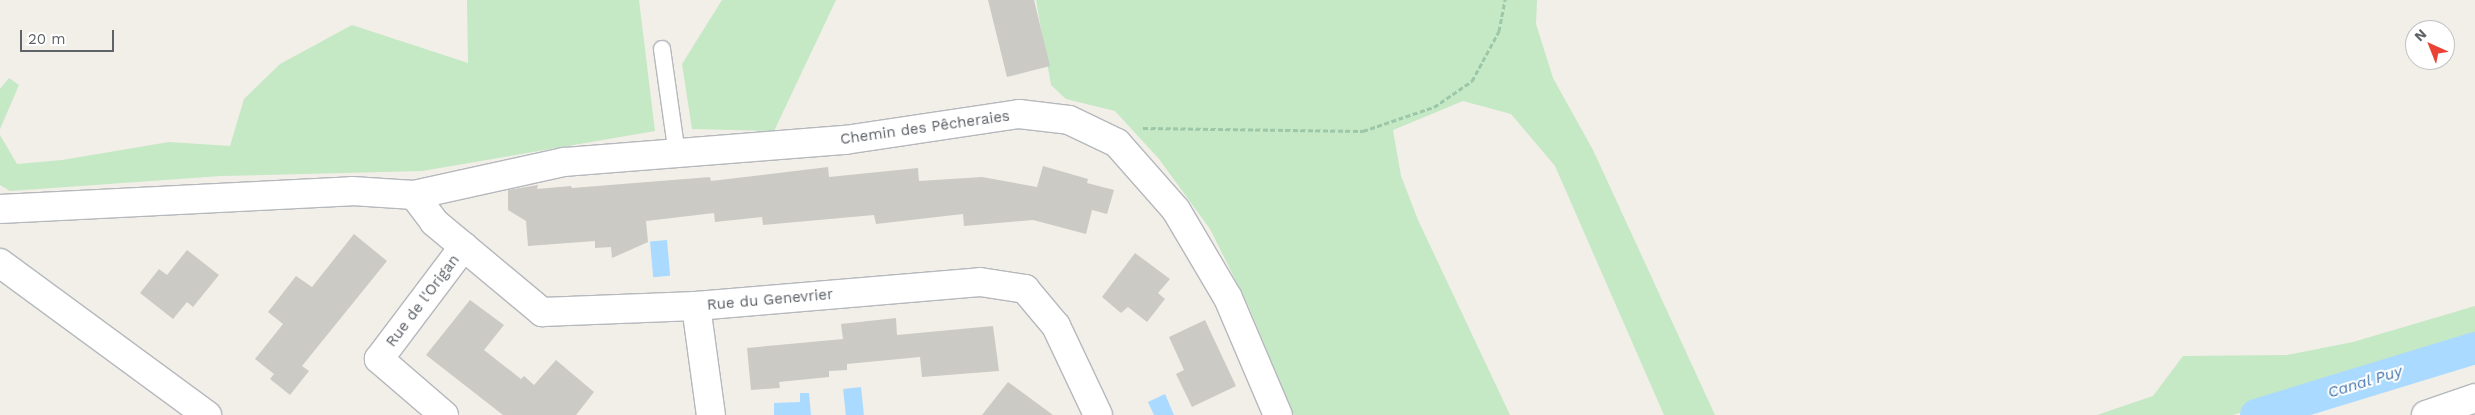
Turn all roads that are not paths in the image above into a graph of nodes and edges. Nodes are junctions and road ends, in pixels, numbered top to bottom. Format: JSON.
{"nodes":[{"id":1,"x":662,"y":49,"type":"dead end"},
{"id":2,"x":677,"y":154,"type":"junction"},
{"id":3,"x":414,"y":195,"type":"junction"},
{"id":4,"x":0,"y":209,"type":"edge"},
{"id":5,"x":464,"y":246,"type":"junction"},
{"id":6,"x":0,"y":263,"type":"edge"},
{"id":7,"x":696,"y":306,"type":"junction"},
{"id":8,"x":2475,"y":398,"type":"edge"},
{"id":9,"x":207,"y":415,"type":"edge"},
{"id":10,"x":444,"y":415,"type":"edge"},
{"id":11,"x":710,"y":415,"type":"edge"},
{"id":12,"x":1098,"y":415,"type":"edge"},
{"id":13,"x":1278,"y":415,"type":"edge"},
{"id":14,"x":2426,"y":415,"type":"edge"}],
"edges":[{"from":1,"to":2,"type":"lane"},
{"from":2,"to":3,"type":"street","name":"Chemin des Pêcheraies"},
{"from":2,"to":13,"type":"street","name":"Chemin des Pêcheraies"},
{"from":3,"to":4,"type":"street","name":"Chemin des Pêcheraies"},
{"from":3,"to":5,"type":"street","name":"Rue du Genevrier"},
{"from":5,"to":7,"type":"street","name":"Rue du Genevrier"},
{"from":5,"to":10,"type":"street","name":"Rue de l'Origan"},
{"from":6,"to":9,"type":"street"},
{"from":7,"to":11,"type":"street"},
{"from":7,"to":12,"type":"street","name":"Rue du Genevrier"},
{"from":8,"to":14,"type":"street"}]}
